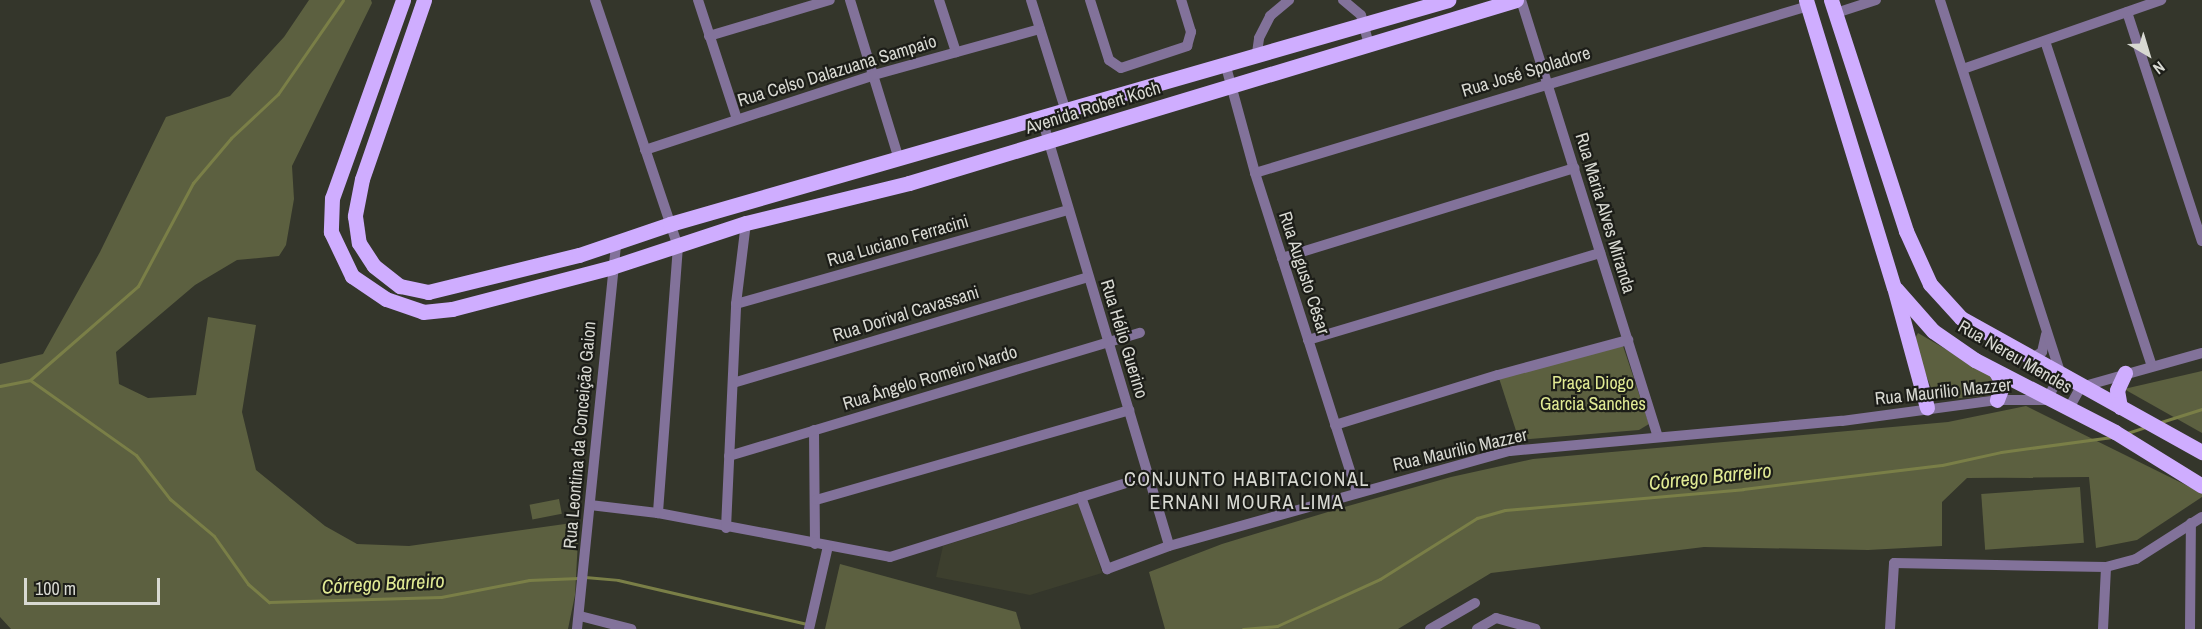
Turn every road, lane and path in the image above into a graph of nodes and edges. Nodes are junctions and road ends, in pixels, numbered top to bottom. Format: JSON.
{"nodes":[{"id":1,"x":403,"y":0,"type":"edge"},
{"id":2,"x":424,"y":0,"type":"edge"},
{"id":3,"x":595,"y":0,"type":"edge"},
{"id":4,"x":698,"y":0,"type":"edge"},
{"id":5,"x":830,"y":0,"type":"edge"},
{"id":6,"x":850,"y":0,"type":"edge"},
{"id":7,"x":939,"y":0,"type":"edge"},
{"id":8,"x":1031,"y":0,"type":"edge"},
{"id":9,"x":1090,"y":0,"type":"edge"},
{"id":10,"x":1181,"y":0,"type":"edge"},
{"id":11,"x":1289,"y":0,"type":"edge"},
{"id":12,"x":1343,"y":0,"type":"edge"},
{"id":13,"x":1448,"y":0,"type":"edge"},
{"id":14,"x":1516,"y":0,"type":"edge"},
{"id":15,"x":1521,"y":0,"type":"edge"},
{"id":16,"x":1876,"y":0,"type":"edge"},
{"id":17,"x":1940,"y":0,"type":"edge"},
{"id":18,"x":2161,"y":0,"type":"edge"},
{"id":19,"x":1807,"y":3,"type":"edge"},
{"id":20,"x":1274,"y":4,"type":"edge"},
{"id":21,"x":1489,"y":4,"type":"edge"},
{"id":22,"x":1833,"y":7,"type":"edge"},
{"id":23,"x":2127,"y":12,"type":"junction"},
{"id":24,"x":1364,"y":22,"type":"junction"},
{"id":25,"x":1040,"y":29,"type":"junction"},
{"id":26,"x":709,"y":36,"type":"junction"},
{"id":27,"x":2045,"y":41,"type":"junction"},
{"id":28,"x":1368,"y":42,"type":"junction"},
{"id":29,"x":956,"y":52,"type":"junction"},
{"id":30,"x":1257,"y":53,"type":"junction"},
{"id":31,"x":1824,"y":58,"type":"junction"},
{"id":32,"x":1225,"y":63,"type":"junction"},
{"id":33,"x":1853,"y":66,"type":"junction"},
{"id":34,"x":1963,"y":69,"type":"junction"},
{"id":35,"x":874,"y":75,"type":"junction"},
{"id":36,"x":1547,"y":83,"type":"junction"},
{"id":37,"x":1230,"y":87,"type":"junction"},
{"id":38,"x":1066,"y":112,"type":"junction"},
{"id":39,"x":737,"y":119,"type":"junction"},
{"id":40,"x":1042,"y":119,"type":"junction"},
{"id":41,"x":1048,"y":141,"type":"junction"},
{"id":42,"x":645,"y":150,"type":"junction"},
{"id":43,"x":899,"y":159,"type":"junction"},
{"id":44,"x":1574,"y":168,"type":"junction"},
{"id":45,"x":1255,"y":172,"type":"junction"},
{"id":46,"x":1068,"y":210,"type":"junction"},
{"id":47,"x":746,"y":223,"type":"junction"},
{"id":48,"x":670,"y":224,"type":"junction"},
{"id":49,"x":2202,"y":241,"type":"edge"},
{"id":50,"x":616,"y":243,"type":"junction"},
{"id":51,"x":678,"y":246,"type":"junction"},
{"id":52,"x":1600,"y":253,"type":"junction"},
{"id":53,"x":1282,"y":258,"type":"junction"},
{"id":54,"x":612,"y":267,"type":"junction"},
{"id":55,"x":1088,"y":277,"type":"junction"},
{"id":56,"x":1894,"y":287,"type":"junction"},
{"id":57,"x":736,"y":304,"type":"junction"},
{"id":58,"x":2046,"y":328,"type":"junction"},
{"id":59,"x":1140,"y":333,"type":"dead end"},
{"id":60,"x":1308,"y":340,"type":"junction"},
{"id":61,"x":1628,"y":340,"type":"junction"},
{"id":62,"x":1108,"y":342,"type":"junction"},
{"id":63,"x":2202,"y":353,"type":"edge"},
{"id":64,"x":2031,"y":359,"type":"junction"},
{"id":65,"x":2152,"y":366,"type":"junction"},
{"id":66,"x":1996,"y":372,"type":"junction"},
{"id":67,"x":2125,"y":373,"type":"junction"},
{"id":68,"x":2061,"y":375,"type":"junction"},
{"id":69,"x":733,"y":383,"type":"junction"},
{"id":70,"x":2081,"y":387,"type":"junction"},
{"id":71,"x":1997,"y":400,"type":"junction"},
{"id":72,"x":2046,"y":400,"type":"junction"},
{"id":73,"x":2120,"y":407,"type":"junction"},
{"id":74,"x":1927,"y":408,"type":"junction"},
{"id":75,"x":1129,"y":410,"type":"junction"},
{"id":76,"x":2068,"y":410,"type":"junction"},
{"id":77,"x":1335,"y":424,"type":"junction"},
{"id":78,"x":814,"y":430,"type":"junction"},
{"id":79,"x":1657,"y":435,"type":"junction"},
{"id":80,"x":2197,"y":450,"type":"edge"},
{"id":81,"x":729,"y":456,"type":"junction"},
{"id":82,"x":1148,"y":476,"type":"junction"},
{"id":83,"x":2202,"y":486,"type":"edge"},
{"id":84,"x":1357,"y":493,"type":"junction"},
{"id":85,"x":1081,"y":497,"type":"junction"},
{"id":86,"x":816,"y":500,"type":"junction"},
{"id":87,"x":590,"y":505,"type":"junction"},
{"id":88,"x":658,"y":513,"type":"junction"},
{"id":89,"x":2202,"y":517,"type":"edge"},
{"id":90,"x":2191,"y":524,"type":"junction"},
{"id":91,"x":726,"y":528,"type":"junction"},
{"id":92,"x":814,"y":544,"type":"junction"},
{"id":93,"x":828,"y":546,"type":"junction"},
{"id":94,"x":1169,"y":546,"type":"junction"},
{"id":95,"x":2106,"y":567,"type":"junction"},
{"id":96,"x":1475,"y":603,"type":"dead end"},
{"id":97,"x":580,"y":616,"type":"junction"},
{"id":98,"x":577,"y":629,"type":"edge"},
{"id":99,"x":631,"y":629,"type":"edge"},
{"id":100,"x":809,"y":629,"type":"edge"},
{"id":101,"x":1430,"y":629,"type":"edge"},
{"id":102,"x":1477,"y":629,"type":"edge"},
{"id":103,"x":1536,"y":629,"type":"edge"},
{"id":104,"x":1890,"y":629,"type":"edge"},
{"id":105,"x":2103,"y":629,"type":"edge"},
{"id":106,"x":2190,"y":629,"type":"edge"}],
"edges":[{"from":1,"to":54,"type":"main road","name":"Avenida Robert Koch"},
{"from":2,"to":50,"type":"main road","name":"Avenida Robert Koch"},
{"from":3,"to":42,"type":"street"},
{"from":4,"to":26,"type":"street"},
{"from":5,"to":26,"type":"street"},
{"from":6,"to":35,"type":"street"},
{"from":7,"to":29,"type":"street"},
{"from":8,"to":25,"type":"street"},
{"from":9,"to":10,"type":"street"},
{"from":11,"to":20,"type":"street"},
{"from":12,"to":24,"type":"street"},
{"from":13,"to":24,"type":"main road","name":"Avenida Robert Koch"},
{"from":14,"to":21,"type":"main road","name":"Avenida Robert Koch"},
{"from":15,"to":36,"type":"street","name":"Rua Maria Alves Miranda"},
{"from":16,"to":22,"type":"street"},
{"from":17,"to":34,"type":"street"},
{"from":18,"to":23,"type":"street"},
{"from":19,"to":31,"type":"main road","name":"Rua Nereu Mendes"},
{"from":19,"to":36,"type":"street","name":"Rua José Spoladore"},
{"from":20,"to":30,"type":"street"},
{"from":21,"to":28,"type":"main road","name":"Avenida Robert Koch"},
{"from":22,"to":33,"type":"main road","name":"Rua Nereu Mendes"},
{"from":23,"to":27,"type":"street"},
{"from":23,"to":49,"type":"street"},
{"from":24,"to":28,"type":"street"},
{"from":24,"to":30,"type":"main road","name":"Avenida Robert Koch"},
{"from":25,"to":29,"type":"street","name":"Rua Celso Dalazuana Sampaio"},
{"from":25,"to":38,"type":"street"},
{"from":26,"to":39,"type":"street"},
{"from":27,"to":34,"type":"street"},
{"from":27,"to":65,"type":"street"},
{"from":28,"to":37,"type":"main road","name":"Avenida Robert Koch"},
{"from":29,"to":35,"type":"street","name":"Rua Celso Dalazuana Sampaio"},
{"from":30,"to":32,"type":"main road","name":"Avenida Robert Koch"},
{"from":31,"to":33,"type":"main road"},
{"from":31,"to":56,"type":"main road","name":"Rua Nereu Mendes"},
{"from":32,"to":37,"type":"street","name":"Rua Augusto César"},
{"from":32,"to":38,"type":"main road","name":"Avenida Robert Koch"},
{"from":33,"to":64,"type":"main road","name":"Rua Nereu Mendes"},
{"from":34,"to":58,"type":"street"},
{"from":35,"to":39,"type":"street","name":"Rua Celso Dalazuana Sampaio"},
{"from":35,"to":43,"type":"street"},
{"from":36,"to":44,"type":"street","name":"Rua Maria Alves Miranda"},
{"from":36,"to":45,"type":"street","name":"Rua José Spoladore"},
{"from":37,"to":41,"type":"main road","name":"Avenida Robert Koch"},
{"from":37,"to":45,"type":"street","name":"Rua Augusto César"},
{"from":38,"to":40,"type":"main road","name":"Avenida Robert Koch"},
{"from":39,"to":42,"type":"street","name":"Rua Celso Dalazuana Sampaio"},
{"from":40,"to":41,"type":"street","name":"Rua Hélio Guerino"},
{"from":40,"to":43,"type":"main road","name":"Avenida Robert Koch"},
{"from":41,"to":46,"type":"street","name":"Rua Hélio Guerino"},
{"from":41,"to":47,"type":"main road","name":"Avenida Robert Koch"},
{"from":42,"to":48,"type":"street"},
{"from":43,"to":48,"type":"main road","name":"Avenida Robert Koch"},
{"from":44,"to":52,"type":"street","name":"Rua Maria Alves Miranda"},
{"from":44,"to":53,"type":"street"},
{"from":45,"to":53,"type":"street","name":"Rua Augusto César"},
{"from":46,"to":55,"type":"street","name":"Rua Hélio Guerino"},
{"from":46,"to":57,"type":"street","name":"Rua Luciano Ferracini"},
{"from":47,"to":51,"type":"main road","name":"Avenida Robert Koch"},
{"from":47,"to":57,"type":"street"},
{"from":48,"to":50,"type":"main road","name":"Avenida Robert Koch"},
{"from":48,"to":51,"type":"street"},
{"from":50,"to":54,"type":"street","name":"Rua Leontina da Conceição Gaion"},
{"from":51,"to":54,"type":"main road","name":"Avenida Robert Koch"},
{"from":51,"to":88,"type":"street"},
{"from":52,"to":60,"type":"street"},
{"from":52,"to":61,"type":"street","name":"Rua Maria Alves Miranda"},
{"from":53,"to":60,"type":"street","name":"Rua Augusto César"},
{"from":54,"to":87,"type":"street","name":"Rua Leontina da Conceição Gaion"},
{"from":55,"to":62,"type":"street","name":"Rua Hélio Guerino"},
{"from":55,"to":69,"type":"street","name":"Rua Dorival Cavassani"},
{"from":56,"to":66,"type":"main road","name":"Rua Nereu Mendes"},
{"from":56,"to":74,"type":"main road"},
{"from":57,"to":69,"type":"street"},
{"from":58,"to":64,"type":"street"},
{"from":58,"to":68,"type":"street"},
{"from":59,"to":62,"type":"street","name":"Rua Ângelo Romeiro Nardo"},
{"from":60,"to":77,"type":"street","name":"Rua Augusto César"},
{"from":61,"to":77,"type":"street"},
{"from":61,"to":79,"type":"street","name":"Rua Maria Alves Miranda"},
{"from":62,"to":75,"type":"street","name":"Rua Hélio Guerino"},
{"from":62,"to":78,"type":"street","name":"Rua Ângelo Romeiro Nardo"},
{"from":63,"to":65,"type":"street"},
{"from":64,"to":68,"type":"main road","name":"Rua Nereu Mendes"},
{"from":65,"to":67,"type":"street"},
{"from":66,"to":71,"type":"main road"},
{"from":66,"to":72,"type":"main road","name":"Rua Nereu Mendes"},
{"from":67,"to":70,"type":"street"},
{"from":67,"to":73,"type":"main road"},
{"from":68,"to":70,"type":"main road","name":"Rua Nereu Mendes"},
{"from":68,"to":72,"type":"street"},
{"from":69,"to":81,"type":"street"},
{"from":70,"to":73,"type":"main road","name":"Rua Nereu Mendes"},
{"from":70,"to":76,"type":"street"},
{"from":71,"to":72,"type":"street","name":"Rua Maurilio Mazzer"},
{"from":71,"to":74,"type":"street","name":"Rua Maurilio Mazzer"},
{"from":72,"to":76,"type":"main road","name":"Rua Nereu Mendes"},
{"from":73,"to":80,"type":"main road","name":"Rua Nereu Mendes"},
{"from":74,"to":79,"type":"street","name":"Rua Maurilio Mazzer"},
{"from":75,"to":82,"type":"street","name":"Rua Hélio Guerino"},
{"from":75,"to":86,"type":"street"},
{"from":76,"to":83,"type":"main road","name":"Rua Nereu Mendes"},
{"from":77,"to":84,"type":"street","name":"Rua Augusto César"},
{"from":78,"to":81,"type":"street","name":"Rua Ângelo Romeiro Nardo"},
{"from":78,"to":86,"type":"street"},
{"from":79,"to":84,"type":"street","name":"Rua Maurilio Mazzer"},
{"from":81,"to":91,"type":"street"},
{"from":82,"to":85,"type":"street"},
{"from":82,"to":94,"type":"street","name":"Rua Hélio Guerino"},
{"from":84,"to":94,"type":"street","name":"Rua Maurilio Mazzer"},
{"from":85,"to":93,"type":"street"},
{"from":85,"to":94,"type":"street","name":"Rua Maurilio Mazzer"},
{"from":86,"to":92,"type":"street"},
{"from":87,"to":88,"type":"street"},
{"from":87,"to":97,"type":"street","name":"Rua Leontina da Conceição Gaion"},
{"from":88,"to":91,"type":"street"},
{"from":89,"to":90,"type":"street"},
{"from":90,"to":95,"type":"street"},
{"from":90,"to":106,"type":"street"},
{"from":91,"to":92,"type":"street"},
{"from":92,"to":93,"type":"street"},
{"from":93,"to":100,"type":"street"},
{"from":95,"to":104,"type":"street"},
{"from":95,"to":105,"type":"street"},
{"from":96,"to":101,"type":"street"},
{"from":97,"to":98,"type":"street","name":"Rua Leontina da Conceição Gaion"},
{"from":97,"to":99,"type":"street"},
{"from":102,"to":103,"type":"street"}]}
